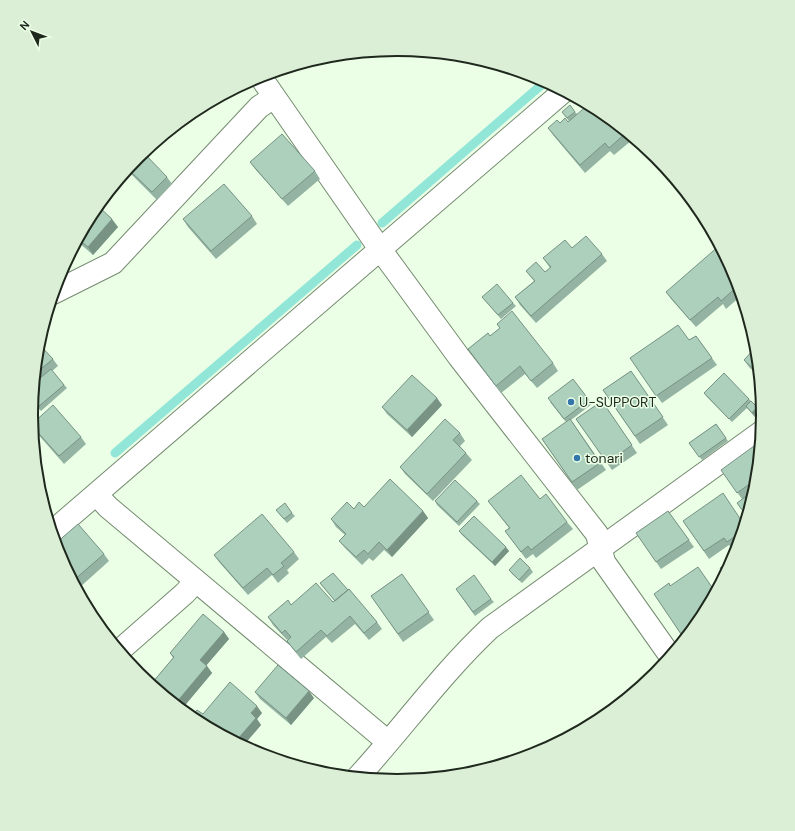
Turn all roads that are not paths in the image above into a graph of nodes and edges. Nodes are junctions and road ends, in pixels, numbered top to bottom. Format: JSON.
{"nodes":[{"id":1,"x":264,"y":82,"type":"edge"},
{"id":2,"x":560,"y":95,"type":"edge"},
{"id":3,"x":274,"y":97,"type":"junction"},
{"id":4,"x":380,"y":250,"type":"junction"},
{"id":5,"x":61,"y":289,"type":"edge"},
{"id":6,"x":756,"y":435,"type":"edge"},
{"id":7,"x":96,"y":494,"type":"junction"},
{"id":8,"x":56,"y":528,"type":"edge"},
{"id":9,"x":601,"y":548,"type":"junction"},
{"id":10,"x":196,"y":581,"type":"junction"},
{"id":11,"x":123,"y":648,"type":"edge"},
{"id":12,"x":668,"y":653,"type":"edge"},
{"id":13,"x":388,"y":742,"type":"junction"},
{"id":14,"x":361,"y":773,"type":"edge"}],
"edges":[{"from":1,"to":3,"type":"street"},
{"from":2,"to":4,"type":"street"},
{"from":3,"to":4,"type":"street"},
{"from":3,"to":5,"type":"street"},
{"from":4,"to":7,"type":"street"},
{"from":4,"to":9,"type":"street"},
{"from":6,"to":9,"type":"street"},
{"from":7,"to":8,"type":"street"},
{"from":7,"to":10,"type":"street"},
{"from":9,"to":12,"type":"street"},
{"from":9,"to":13,"type":"street"},
{"from":10,"to":11,"type":"street"},
{"from":10,"to":13,"type":"street"},
{"from":13,"to":14,"type":"street"}]}
